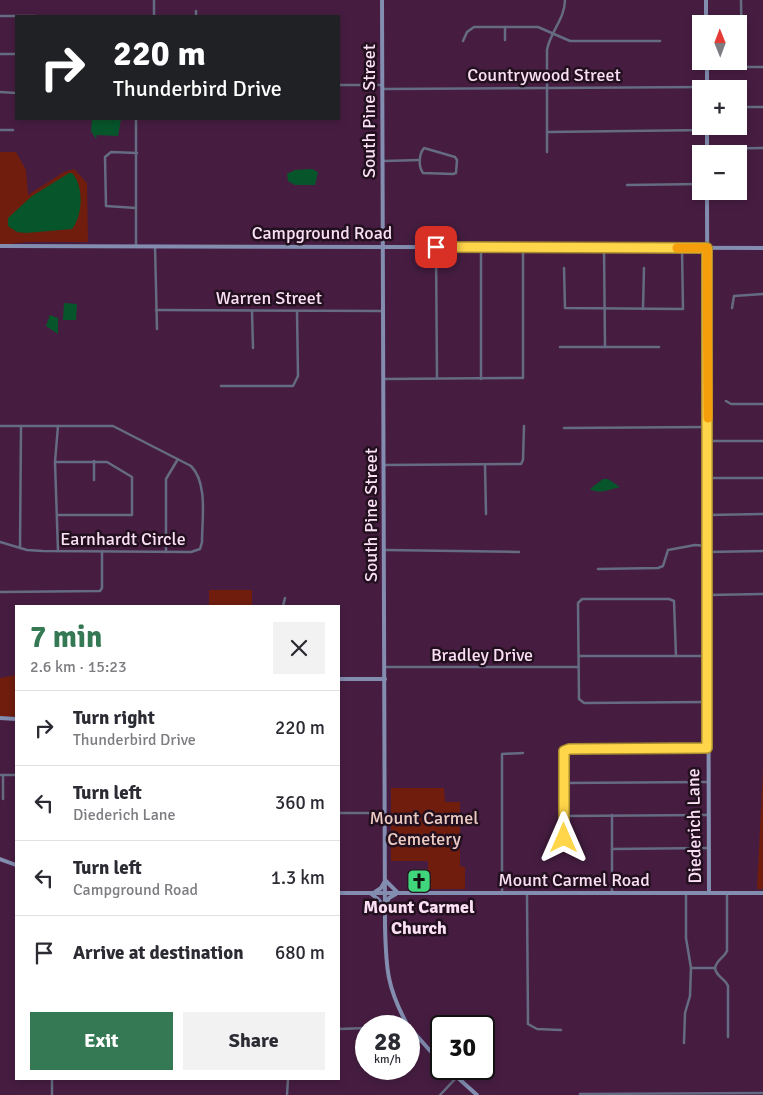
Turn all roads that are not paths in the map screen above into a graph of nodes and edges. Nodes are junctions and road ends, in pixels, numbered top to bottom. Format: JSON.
{"nodes":[{"id":1,"x":154,"y":0,"type":"edge"},
{"id":2,"x":382,"y":0,"type":"edge"},
{"id":3,"x":565,"y":0,"type":"edge"},
{"id":4,"x":706,"y":0,"type":"edge"},
{"id":5,"x":740,"y":0,"type":"edge"},
{"id":6,"x":196,"y":11,"type":"dead end"},
{"id":7,"x":154,"y":15,"type":"edge"},
{"id":8,"x":196,"y":15,"type":"edge"},
{"id":9,"x":706,"y":15,"type":"edge"},
{"id":10,"x":740,"y":15,"type":"edge"},
{"id":11,"x":0,"y":16,"type":"edge"},
{"id":12,"x":15,"y":16,"type":"edge"},
{"id":13,"x":505,"y":27,"type":"junction"},
{"id":14,"x":553,"y":33,"type":"junction"},
{"id":15,"x":505,"y":40,"type":"dead end"},
{"id":16,"x":463,"y":41,"type":"dead end"},
{"id":17,"x":660,"y":41,"type":"dead end"},
{"id":18,"x":0,"y":54,"type":"edge"},
{"id":19,"x":15,"y":54,"type":"edge"},
{"id":20,"x":763,"y":66,"type":"edge"},
{"id":21,"x":748,"y":67,"type":"edge"},
{"id":22,"x":340,"y":85,"type":"edge"},
{"id":23,"x":382,"y":87,"type":"junction"},
{"id":24,"x":547,"y":88,"type":"junction"},
{"id":25,"x":692,"y":88,"type":"edge"},
{"id":26,"x":0,"y":92,"type":"edge"},
{"id":27,"x":15,"y":93,"type":"edge"},
{"id":28,"x":763,"y":106,"type":"edge"},
{"id":29,"x":747,"y":107,"type":"edge"},
{"id":30,"x":136,"y":120,"type":"edge"},
{"id":31,"x":692,"y":128,"type":"edge"},
{"id":32,"x":0,"y":130,"type":"edge"},
{"id":33,"x":13,"y":130,"type":"dead end"},
{"id":34,"x":548,"y":132,"type":"junction"},
{"id":35,"x":763,"y":148,"type":"edge"},
{"id":36,"x":747,"y":149,"type":"edge"},
{"id":37,"x":547,"y":152,"type":"dead end"},
{"id":38,"x":136,"y":153,"type":"junction"},
{"id":39,"x":420,"y":160,"type":"junction"},
{"id":40,"x":383,"y":161,"type":"junction"},
{"id":41,"x":692,"y":184,"type":"edge"},
{"id":42,"x":627,"y":185,"type":"dead end"},
{"id":43,"x":706,"y":200,"type":"edge"},
{"id":44,"x":136,"y":208,"type":"junction"},
{"id":45,"x":136,"y":245,"type":"junction"},
{"id":46,"x":0,"y":246,"type":"edge"},
{"id":47,"x":155,"y":246,"type":"junction"},
{"id":48,"x":384,"y":247,"type":"junction"},
{"id":49,"x":436,"y":247,"type":"junction"},
{"id":50,"x":481,"y":248,"type":"junction"},
{"id":51,"x":523,"y":248,"type":"junction"},
{"id":52,"x":604,"y":248,"type":"junction"},
{"id":53,"x":682,"y":248,"type":"junction"},
{"id":54,"x":707,"y":248,"type":"junction"},
{"id":55,"x":763,"y":248,"type":"edge"},
{"id":56,"x":564,"y":268,"type":"dead end"},
{"id":57,"x":644,"y":268,"type":"dead end"},
{"id":58,"x":763,"y":294,"type":"edge"},
{"id":59,"x":604,"y":308,"type":"junction"},
{"id":60,"x":732,"y":308,"type":"dead end"},
{"id":61,"x":643,"y":309,"type":"junction"},
{"id":62,"x":156,"y":310,"type":"junction"},
{"id":63,"x":252,"y":311,"type":"junction"},
{"id":64,"x":297,"y":311,"type":"junction"},
{"id":65,"x":383,"y":311,"type":"junction"},
{"id":66,"x":156,"y":329,"type":"dead end"},
{"id":67,"x":560,"y":347,"type":"dead end"},
{"id":68,"x":604,"y":347,"type":"junction"},
{"id":69,"x":659,"y":347,"type":"dead end"},
{"id":70,"x":253,"y":348,"type":"dead end"},
{"id":71,"x":384,"y":378,"type":"junction"},
{"id":72,"x":437,"y":378,"type":"junction"},
{"id":73,"x":481,"y":378,"type":"junction"},
{"id":74,"x":222,"y":386,"type":"dead end"},
{"id":75,"x":726,"y":401,"type":"dead end"},
{"id":76,"x":763,"y":404,"type":"edge"},
{"id":77,"x":0,"y":426,"type":"edge"},
{"id":78,"x":21,"y":426,"type":"junction"},
{"id":79,"x":58,"y":426,"type":"junction"},
{"id":80,"x":524,"y":426,"type":"dead end"},
{"id":81,"x":564,"y":428,"type":"dead end"},
{"id":82,"x":708,"y":428,"type":"junction"},
{"id":83,"x":708,"y":441,"type":"junction"},
{"id":84,"x":763,"y":441,"type":"edge"},
{"id":85,"x":178,"y":459,"type":"junction"},
{"id":86,"x":55,"y":462,"type":"junction"},
{"id":87,"x":94,"y":462,"type":"junction"},
{"id":88,"x":384,"y":465,"type":"junction"},
{"id":89,"x":485,"y":465,"type":"junction"},
{"id":90,"x":708,"y":478,"type":"junction"},
{"id":91,"x":763,"y":478,"type":"edge"},
{"id":92,"x":94,"y":480,"type":"dead end"},
{"id":93,"x":486,"y":514,"type":"dead end"},
{"id":94,"x":763,"y":514,"type":"edge"},
{"id":95,"x":58,"y":515,"type":"junction"},
{"id":96,"x":708,"y":515,"type":"junction"},
{"id":97,"x":0,"y":542,"type":"edge"},
{"id":98,"x":707,"y":546,"type":"junction"},
{"id":99,"x":20,"y":548,"type":"junction"},
{"id":100,"x":385,"y":550,"type":"junction"},
{"id":101,"x":58,"y":551,"type":"junction"},
{"id":102,"x":102,"y":551,"type":"junction"},
{"id":103,"x":763,"y":551,"type":"edge"},
{"id":104,"x":166,"y":552,"type":"junction"},
{"id":105,"x":519,"y":552,"type":"dead end"},
{"id":106,"x":707,"y":552,"type":"junction"},
{"id":107,"x":598,"y":569,"type":"dead end"},
{"id":108,"x":0,"y":592,"type":"edge"},
{"id":109,"x":763,"y":594,"type":"edge"},
{"id":110,"x":707,"y":595,"type":"junction"},
{"id":111,"x":285,"y":598,"type":"dead end"},
{"id":112,"x":283,"y":605,"type":"edge"},
{"id":113,"x":579,"y":656,"type":"junction"},
{"id":114,"x":676,"y":656,"type":"junction"},
{"id":115,"x":707,"y":656,"type":"junction"},
{"id":116,"x":385,"y":667,"type":"junction"},
{"id":117,"x":579,"y":667,"type":"junction"},
{"id":118,"x":340,"y":679,"type":"edge"},
{"id":119,"x":385,"y":679,"type":"junction"},
{"id":120,"x":707,"y":702,"type":"junction"},
{"id":121,"x":0,"y":718,"type":"edge"},
{"id":122,"x":15,"y":719,"type":"edge"},
{"id":123,"x":707,"y":748,"type":"junction"},
{"id":124,"x":523,"y":753,"type":"dead end"},
{"id":125,"x":1,"y":775,"type":"edge"},
{"id":126,"x":15,"y":775,"type":"edge"},
{"id":127,"x":708,"y":782,"type":"junction"},
{"id":128,"x":564,"y":783,"type":"junction"},
{"id":129,"x":3,"y":799,"type":"dead end"},
{"id":130,"x":340,"y":813,"type":"edge"},
{"id":131,"x":386,"y":813,"type":"junction"},
{"id":132,"x":612,"y":815,"type":"junction"},
{"id":133,"x":708,"y":815,"type":"junction"},
{"id":134,"x":564,"y":816,"type":"junction"},
{"id":135,"x":567,"y":843,"type":"dead end"},
{"id":136,"x":708,"y":848,"type":"junction"},
{"id":137,"x":612,"y":849,"type":"junction"},
{"id":138,"x":0,"y":859,"type":"edge"},
{"id":139,"x":15,"y":865,"type":"edge"},
{"id":140,"x":385,"y":880,"type":"junction"},
{"id":141,"x":340,"y":893,"type":"edge"},
{"id":142,"x":370,"y":893,"type":"junction"},
{"id":143,"x":385,"y":893,"type":"junction"},
{"id":144,"x":399,"y":893,"type":"junction"},
{"id":145,"x":612,"y":893,"type":"junction"},
{"id":146,"x":709,"y":893,"type":"junction"},
{"id":147,"x":502,"y":894,"type":"junction"},
{"id":148,"x":527,"y":894,"type":"junction"},
{"id":149,"x":686,"y":894,"type":"junction"},
{"id":150,"x":727,"y":894,"type":"junction"},
{"id":151,"x":763,"y":894,"type":"edge"},
{"id":152,"x":384,"y":909,"type":"junction"},
{"id":153,"x":691,"y":968,"type":"junction"},
{"id":154,"x":714,"y":968,"type":"junction"},
{"id":155,"x":402,"y":1015,"type":"edge"},
{"id":156,"x":355,"y":1028,"type":"edge"},
{"id":157,"x":340,"y":1029,"type":"edge"},
{"id":158,"x":561,"y":1030,"type":"dead end"},
{"id":159,"x":728,"y":1036,"type":"dead end"},
{"id":160,"x":420,"y":1040,"type":"edge"},
{"id":161,"x":684,"y":1043,"type":"dead end"},
{"id":162,"x":430,"y":1051,"type":"edge"},
{"id":163,"x":52,"y":1080,"type":"edge"},
{"id":164,"x":288,"y":1080,"type":"edge"},
{"id":165,"x":454,"y":1080,"type":"edge"},
{"id":166,"x":460,"y":1080,"type":"edge"},
{"id":167,"x":763,"y":1093,"type":"edge"},
{"id":168,"x":442,"y":1094,"type":"edge"},
{"id":169,"x":580,"y":1094,"type":"dead end"},
{"id":170,"x":743,"y":1094,"type":"edge"},
{"id":171,"x":52,"y":1095,"type":"edge"},
{"id":172,"x":288,"y":1095,"type":"edge"},
{"id":173,"x":477,"y":1095,"type":"edge"}],
"edges":[{"from":1,"to":7,"type":"street"},
{"from":2,"to":23,"type":"street","name":"South Pine Street"},
{"from":3,"to":14,"type":"street"},
{"from":4,"to":9,"type":"street"},
{"from":5,"to":10,"type":"street"},
{"from":6,"to":8,"type":"street"},
{"from":11,"to":12,"type":"street"},
{"from":13,"to":14,"type":"street"},
{"from":13,"to":15,"type":"street"},
{"from":13,"to":16,"type":"street"},
{"from":14,"to":17,"type":"street"},
{"from":14,"to":24,"type":"street"},
{"from":18,"to":19,"type":"street"},
{"from":20,"to":21,"type":"street"},
{"from":22,"to":23,"type":"street","name":"Countrywood Street"},
{"from":23,"to":24,"type":"street","name":"Countrywood Street"},
{"from":23,"to":40,"type":"street","name":"South Pine Street"},
{"from":24,"to":25,"type":"street","name":"Countrywood Street"},
{"from":24,"to":34,"type":"street"},
{"from":26,"to":27,"type":"street"},
{"from":28,"to":29,"type":"street"},
{"from":30,"to":38,"type":"street"},
{"from":31,"to":34,"type":"street"},
{"from":32,"to":33,"type":"street"},
{"from":34,"to":37,"type":"street"},
{"from":35,"to":36,"type":"street"},
{"from":38,"to":44,"type":"street"},
{"from":38,"to":44,"type":"street"},
{"from":39,"to":39,"type":"street"},
{"from":39,"to":40,"type":"street"},
{"from":40,"to":48,"type":"street","name":"South Pine Street"},
{"from":41,"to":42,"type":"street"},
{"from":43,"to":54,"type":"street","name":"Diederich Lane"},
{"from":44,"to":45,"type":"street"},
{"from":45,"to":46,"type":"street","name":"Campground Road"},
{"from":45,"to":47,"type":"street","name":"Campground Road"},
{"from":47,"to":48,"type":"street","name":"Campground Road"},
{"from":47,"to":62,"type":"street"},
{"from":48,"to":49,"type":"street","name":"Campground Road"},
{"from":48,"to":65,"type":"street","name":"South Pine Street"},
{"from":49,"to":50,"type":"street","name":"Campground Road"},
{"from":49,"to":72,"type":"street"},
{"from":50,"to":51,"type":"street","name":"Campground Road"},
{"from":50,"to":73,"type":"street"},
{"from":51,"to":52,"type":"street","name":"Campground Road"},
{"from":51,"to":73,"type":"street"},
{"from":52,"to":53,"type":"street","name":"Campground Road"},
{"from":52,"to":59,"type":"street"},
{"from":53,"to":54,"type":"street","name":"Campground Road"},
{"from":53,"to":61,"type":"street"},
{"from":54,"to":55,"type":"street","name":"Campground Road"},
{"from":54,"to":82,"type":"street","name":"Diederich Lane"},
{"from":56,"to":59,"type":"street"},
{"from":57,"to":61,"type":"street"},
{"from":58,"to":60,"type":"street"},
{"from":59,"to":61,"type":"street"},
{"from":59,"to":68,"type":"street"},
{"from":62,"to":63,"type":"street","name":"Warren Street"},
{"from":62,"to":66,"type":"street"},
{"from":63,"to":64,"type":"street","name":"Warren Street"},
{"from":63,"to":70,"type":"street"},
{"from":64,"to":65,"type":"street","name":"Warren Street"},
{"from":64,"to":74,"type":"street"},
{"from":65,"to":71,"type":"street","name":"South Pine Street"},
{"from":67,"to":68,"type":"street"},
{"from":68,"to":69,"type":"street"},
{"from":71,"to":72,"type":"street"},
{"from":71,"to":88,"type":"street","name":"South Pine Street"},
{"from":72,"to":73,"type":"street"},
{"from":75,"to":76,"type":"street"},
{"from":77,"to":78,"type":"street","name":"Earnhardt Circle"},
{"from":78,"to":79,"type":"street","name":"Earnhardt Circle"},
{"from":78,"to":99,"type":"street"},
{"from":79,"to":85,"type":"street","name":"Earnhardt Circle"},
{"from":79,"to":86,"type":"street"},
{"from":80,"to":89,"type":"street"},
{"from":81,"to":82,"type":"street"},
{"from":82,"to":83,"type":"street","name":"Diederich Lane"},
{"from":83,"to":84,"type":"street"},
{"from":83,"to":90,"type":"street","name":"Diederich Lane"},
{"from":85,"to":104,"type":"street"},
{"from":85,"to":104,"type":"street","name":"Earnhardt Circle"},
{"from":86,"to":87,"type":"street"},
{"from":86,"to":95,"type":"street"},
{"from":87,"to":92,"type":"street"},
{"from":87,"to":95,"type":"street"},
{"from":88,"to":89,"type":"street"},
{"from":88,"to":100,"type":"street","name":"South Pine Street"},
{"from":89,"to":93,"type":"street"},
{"from":90,"to":91,"type":"street"},
{"from":90,"to":96,"type":"street","name":"Diederich Lane"},
{"from":94,"to":96,"type":"street"},
{"from":95,"to":101,"type":"street"},
{"from":96,"to":98,"type":"street","name":"Diederich Lane"},
{"from":97,"to":99,"type":"street","name":"Earnhardt Circle"},
{"from":98,"to":106,"type":"street","name":"Diederich Lane"},
{"from":98,"to":107,"type":"street"},
{"from":99,"to":101,"type":"street","name":"Earnhardt Circle"},
{"from":100,"to":105,"type":"street"},
{"from":100,"to":116,"type":"street","name":"South Pine Street"},
{"from":101,"to":102,"type":"street","name":"Earnhardt Circle"},
{"from":102,"to":104,"type":"street","name":"Earnhardt Circle"},
{"from":102,"to":108,"type":"street"},
{"from":103,"to":106,"type":"street"},
{"from":106,"to":110,"type":"street","name":"Diederich Lane"},
{"from":109,"to":110,"type":"street"},
{"from":110,"to":115,"type":"street","name":"Diederich Lane"},
{"from":111,"to":112,"type":"street"},
{"from":113,"to":114,"type":"street"},
{"from":113,"to":114,"type":"street"},
{"from":113,"to":117,"type":"street"},
{"from":114,"to":115,"type":"street"},
{"from":115,"to":120,"type":"street","name":"Diederich Lane"},
{"from":116,"to":117,"type":"street","name":"Bradley Drive"},
{"from":116,"to":119,"type":"street","name":"South Pine Street"},
{"from":117,"to":120,"type":"street"},
{"from":118,"to":119,"type":"street"},
{"from":119,"to":131,"type":"street","name":"South Pine Street"},
{"from":120,"to":123,"type":"street","name":"Diederich Lane"},
{"from":121,"to":122,"type":"street"},
{"from":123,"to":127,"type":"street","name":"Diederich Lane"},
{"from":123,"to":128,"type":"street"},
{"from":124,"to":147,"type":"street"},
{"from":125,"to":126,"type":"street"},
{"from":125,"to":129,"type":"street"},
{"from":127,"to":128,"type":"street"},
{"from":127,"to":133,"type":"street","name":"Diederich Lane"},
{"from":128,"to":134,"type":"street"},
{"from":130,"to":131,"type":"street"},
{"from":131,"to":140,"type":"street","name":"South Pine Street"},
{"from":132,"to":133,"type":"street"},
{"from":132,"to":134,"type":"street"},
{"from":132,"to":137,"type":"street"},
{"from":133,"to":136,"type":"street","name":"Diederich Lane"},
{"from":134,"to":135,"type":"street"},
{"from":136,"to":137,"type":"street"},
{"from":136,"to":146,"type":"street","name":"Diederich Lane"},
{"from":137,"to":145,"type":"street"},
{"from":138,"to":139,"type":"street"},
{"from":140,"to":142,"type":"street"},
{"from":140,"to":143,"type":"street","name":"South Pine Street"},
{"from":140,"to":144,"type":"street"},
{"from":141,"to":142,"type":"street","name":"Mount Carmel Road"},
{"from":142,"to":143,"type":"street","name":"Mount Carmel Road"},
{"from":142,"to":152,"type":"street"},
{"from":143,"to":144,"type":"street","name":"Mount Carmel Road"},
{"from":143,"to":152,"type":"street","name":"South Pine Street"},
{"from":144,"to":147,"type":"street","name":"Mount Carmel Road"},
{"from":144,"to":152,"type":"street"},
{"from":145,"to":148,"type":"street","name":"Mount Carmel Road"},
{"from":145,"to":149,"type":"street","name":"Mount Carmel Road"},
{"from":146,"to":149,"type":"street","name":"Mount Carmel Road"},
{"from":146,"to":150,"type":"street","name":"Mount Carmel Road"},
{"from":147,"to":148,"type":"street","name":"Mount Carmel Road"},
{"from":148,"to":158,"type":"street"},
{"from":149,"to":153,"type":"street"},
{"from":150,"to":151,"type":"street","name":"Mount Carmel Road"},
{"from":150,"to":154,"type":"street"},
{"from":152,"to":155,"type":"street","name":"South Pine Street"},
{"from":153,"to":154,"type":"street"},
{"from":153,"to":161,"type":"street"},
{"from":154,"to":159,"type":"street"},
{"from":156,"to":157,"type":"street"},
{"from":160,"to":162,"type":"street","name":"South Pine Street"},
{"from":163,"to":171,"type":"street"},
{"from":164,"to":172,"type":"street"},
{"from":165,"to":168,"type":"street"},
{"from":166,"to":173,"type":"street"},
{"from":167,"to":170,"type":"street"},
{"from":169,"to":170,"type":"street"}]}
